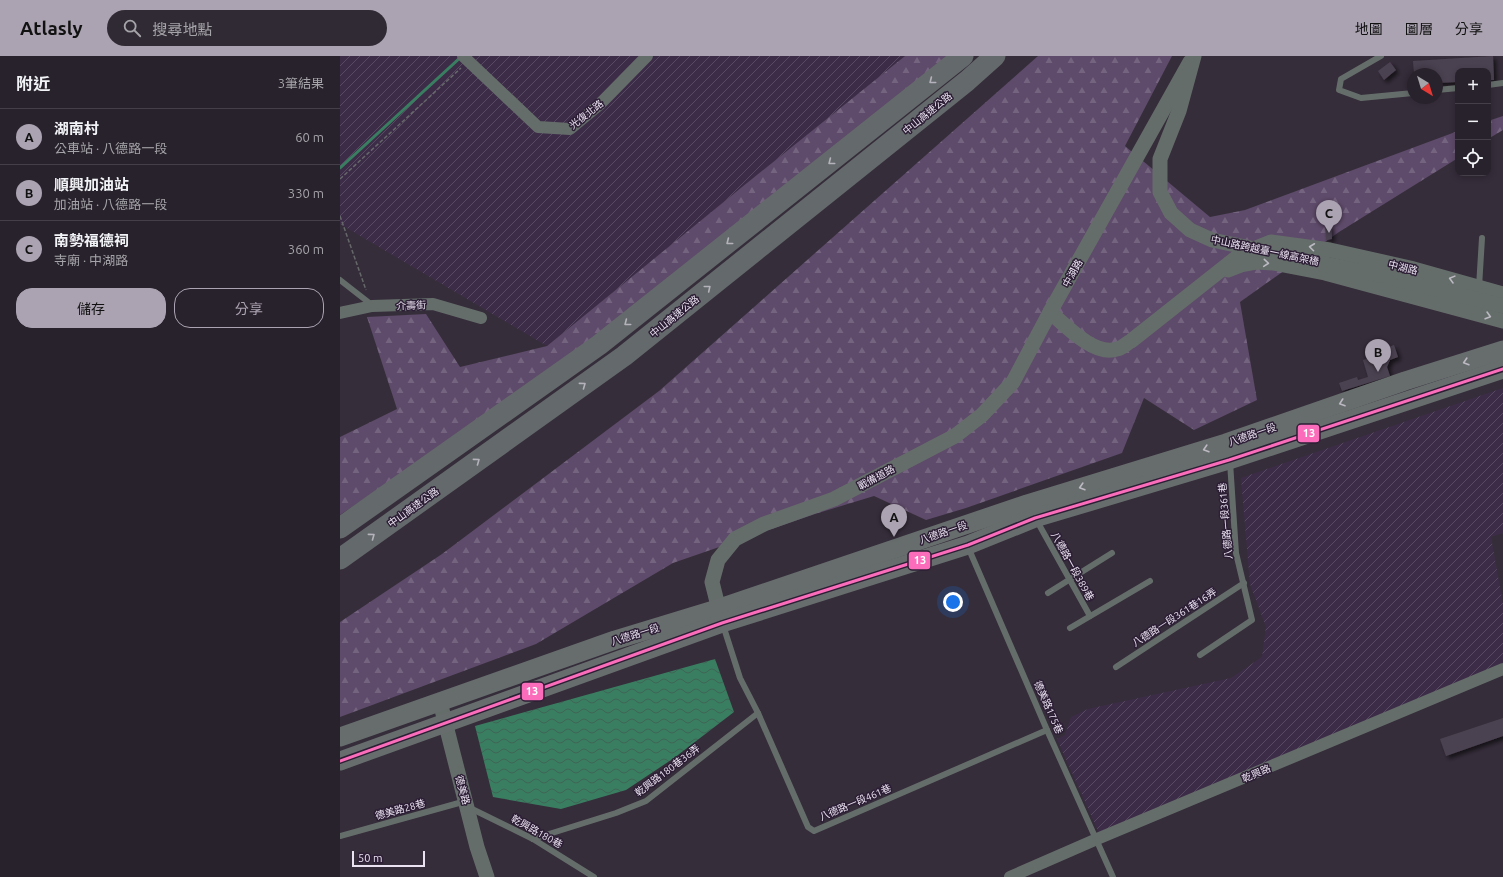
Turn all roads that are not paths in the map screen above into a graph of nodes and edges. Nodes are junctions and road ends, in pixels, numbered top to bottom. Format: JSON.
{"nodes":[{"id":1,"x":647,"y":56,"type":"edge"},
{"id":2,"x":962,"y":56,"type":"edge"},
{"id":3,"x":995,"y":56,"type":"edge"},
{"id":4,"x":1194,"y":56,"type":"edge"},
{"id":5,"x":1381,"y":56,"type":"edge"},
{"id":6,"x":466,"y":59,"type":"edge"},
{"id":7,"x":1503,"y":83,"type":"edge"},
{"id":8,"x":1491,"y":85,"type":"edge"},
{"id":9,"x":1455,"y":88,"type":"edge"},
{"id":10,"x":1443,"y":89,"type":"edge"},
{"id":11,"x":1407,"y":94,"type":"edge"},
{"id":12,"x":1482,"y":238,"type":"dead end"},
{"id":13,"x":1333,"y":250,"type":"junction"},
{"id":14,"x":1413,"y":269,"type":"junction"},
{"id":15,"x":1327,"y":273,"type":"junction"},
{"id":16,"x":1216,"y":275,"type":"junction"},
{"id":17,"x":340,"y":280,"type":"edge"},
{"id":18,"x":1479,"y":287,"type":"junction"},
{"id":19,"x":1400,"y":293,"type":"junction"},
{"id":20,"x":1503,"y":294,"type":"edge"},
{"id":21,"x":372,"y":306,"type":"junction"},
{"id":22,"x":1503,"y":306,"type":"edge"},
{"id":23,"x":1050,"y":312,"type":"junction"},
{"id":24,"x":340,"y":313,"type":"edge"},
{"id":25,"x":481,"y":318,"type":"dead end"},
{"id":26,"x":1503,"y":321,"type":"edge"},
{"id":27,"x":1503,"y":350,"type":"edge"},
{"id":28,"x":1503,"y":369,"type":"edge"},
{"id":29,"x":1228,"y":452,"type":"junction"},
{"id":30,"x":1031,"y":511,"type":"junction"},
{"id":31,"x":340,"y":528,"type":"edge"},
{"id":32,"x":968,"y":545,"type":"junction"},
{"id":33,"x":1112,"y":553,"type":"dead end"},
{"id":34,"x":340,"y":559,"type":"edge"},
{"id":35,"x":1069,"y":580,"type":"junction"},
{"id":36,"x":1150,"y":581,"type":"dead end"},
{"id":37,"x":1244,"y":583,"type":"junction"},
{"id":38,"x":1048,"y":593,"type":"dead end"},
{"id":39,"x":721,"y":616,"type":"junction"},
{"id":40,"x":1090,"y":616,"type":"junction"},
{"id":41,"x":1070,"y":628,"type":"dead end"},
{"id":42,"x":1200,"y":655,"type":"dead end"},
{"id":43,"x":1116,"y":667,"type":"dead end"},
{"id":44,"x":1503,"y":669,"type":"edge"},
{"id":45,"x":440,"y":702,"type":"junction"},
{"id":46,"x":758,"y":713,"type":"junction"},
{"id":47,"x":446,"y":722,"type":"junction"},
{"id":48,"x":1047,"y":730,"type":"junction"},
{"id":49,"x":340,"y":737,"type":"edge"},
{"id":50,"x":340,"y":761,"type":"edge"},
{"id":51,"x":467,"y":804,"type":"junction"},
{"id":52,"x":340,"y":836,"type":"edge"},
{"id":53,"x":533,"y":839,"type":"junction"},
{"id":54,"x":1097,"y":839,"type":"junction"},
{"id":55,"x":487,"y":877,"type":"edge"},
{"id":56,"x":594,"y":877,"type":"edge"},
{"id":57,"x":1010,"y":877,"type":"edge"},
{"id":58,"x":1113,"y":877,"type":"edge"}],
"edges":[{"from":1,"to":6,"type":"street","name":"光復北路"},
{"from":2,"to":31,"type":"highway","one_way":true},
{"from":34,"to":3,"type":"highway","name":"中山高速公路","one_way":true},
{"from":4,"to":22,"type":"street","name":"中山路跨越臺一線高架橋","bridge":true},
{"from":4,"to":23,"type":"street","name":"中湖路"},
{"from":5,"to":11,"type":"lane"},
{"from":7,"to":8,"type":"lane"},
{"from":9,"to":10,"type":"lane"},
{"from":12,"to":18,"type":"lane"},
{"from":13,"to":14,"type":"street","name":"中湖路"},
{"from":13,"to":15,"type":"lane"},
{"from":13,"to":16,"type":"street","name":"中湖路","one_way":true},
{"from":18,"to":14,"type":"street","name":"中湖路","one_way":true},
{"from":14,"to":19,"type":"lane"},
{"from":16,"to":15,"type":"street","name":"中湖路","one_way":true},
{"from":15,"to":19,"type":"street","name":"中湖路"},
{"from":16,"to":23,"type":"street","name":"中湖路"},
{"from":17,"to":21,"type":"lane"},
{"from":18,"to":20,"type":"street","name":"中湖路"},
{"from":19,"to":26,"type":"street","name":"中湖路","one_way":true},
{"from":21,"to":24,"type":"street","name":"介壽街"},
{"from":21,"to":25,"type":"street","name":"介壽街"},
{"from":23,"to":39,"type":"street","name":"戰備道路"},
{"from":27,"to":29,"type":"main road","name":"八德路一段","one_way":true},
{"from":28,"to":29,"type":"main road","name":"八德路一段"},
{"from":29,"to":30,"type":"main road","name":"八德路一段"},
{"from":29,"to":37,"type":"lane","name":"八德路一段361巷"},
{"from":30,"to":32,"type":"main road","name":"八德路一段"},
{"from":30,"to":35,"type":"lane","name":"八德路一段389巷"},
{"from":30,"to":39,"type":"main road","name":"八德路一段"},
{"from":32,"to":39,"type":"main road","name":"八德路一段"},
{"from":32,"to":48,"type":"lane","name":"德美路175巷"},
{"from":33,"to":35,"type":"lane"},
{"from":35,"to":38,"type":"lane"},
{"from":35,"to":40,"type":"lane","name":"八德路一段389巷"},
{"from":36,"to":40,"type":"lane"},
{"from":37,"to":42,"type":"lane","name":"八德路一段361巷"},
{"from":37,"to":43,"type":"lane","name":"八德路一段361巷16弄"},
{"from":39,"to":45,"type":"main road","name":"八德路一段"},
{"from":39,"to":46,"type":"lane","name":"八德路一段461巷"},
{"from":39,"to":47,"type":"main road","name":"八德路一段"},
{"from":40,"to":41,"type":"lane"},
{"from":44,"to":54,"type":"street","name":"乾興路"},
{"from":45,"to":47,"type":"street","name":"德美路"},
{"from":45,"to":49,"type":"main road","name":"八德路一段"},
{"from":46,"to":48,"type":"lane","name":"八德路一段461巷"},
{"from":46,"to":53,"type":"lane","name":"乾興路180巷36弄"},
{"from":47,"to":50,"type":"main road","name":"八德路一段"},
{"from":47,"to":51,"type":"street","name":"德美路"},
{"from":48,"to":54,"type":"lane","name":"德美路175巷"},
{"from":51,"to":52,"type":"lane","name":"德美路28巷"},
{"from":51,"to":53,"type":"lane","name":"乾興路180巷"},
{"from":51,"to":55,"type":"street","name":"德美路"},
{"from":53,"to":56,"type":"lane","name":"乾興路180巷"},
{"from":54,"to":57,"type":"street","name":"乾興路"},
{"from":54,"to":58,"type":"lane","name":"德美路175巷"}]}
